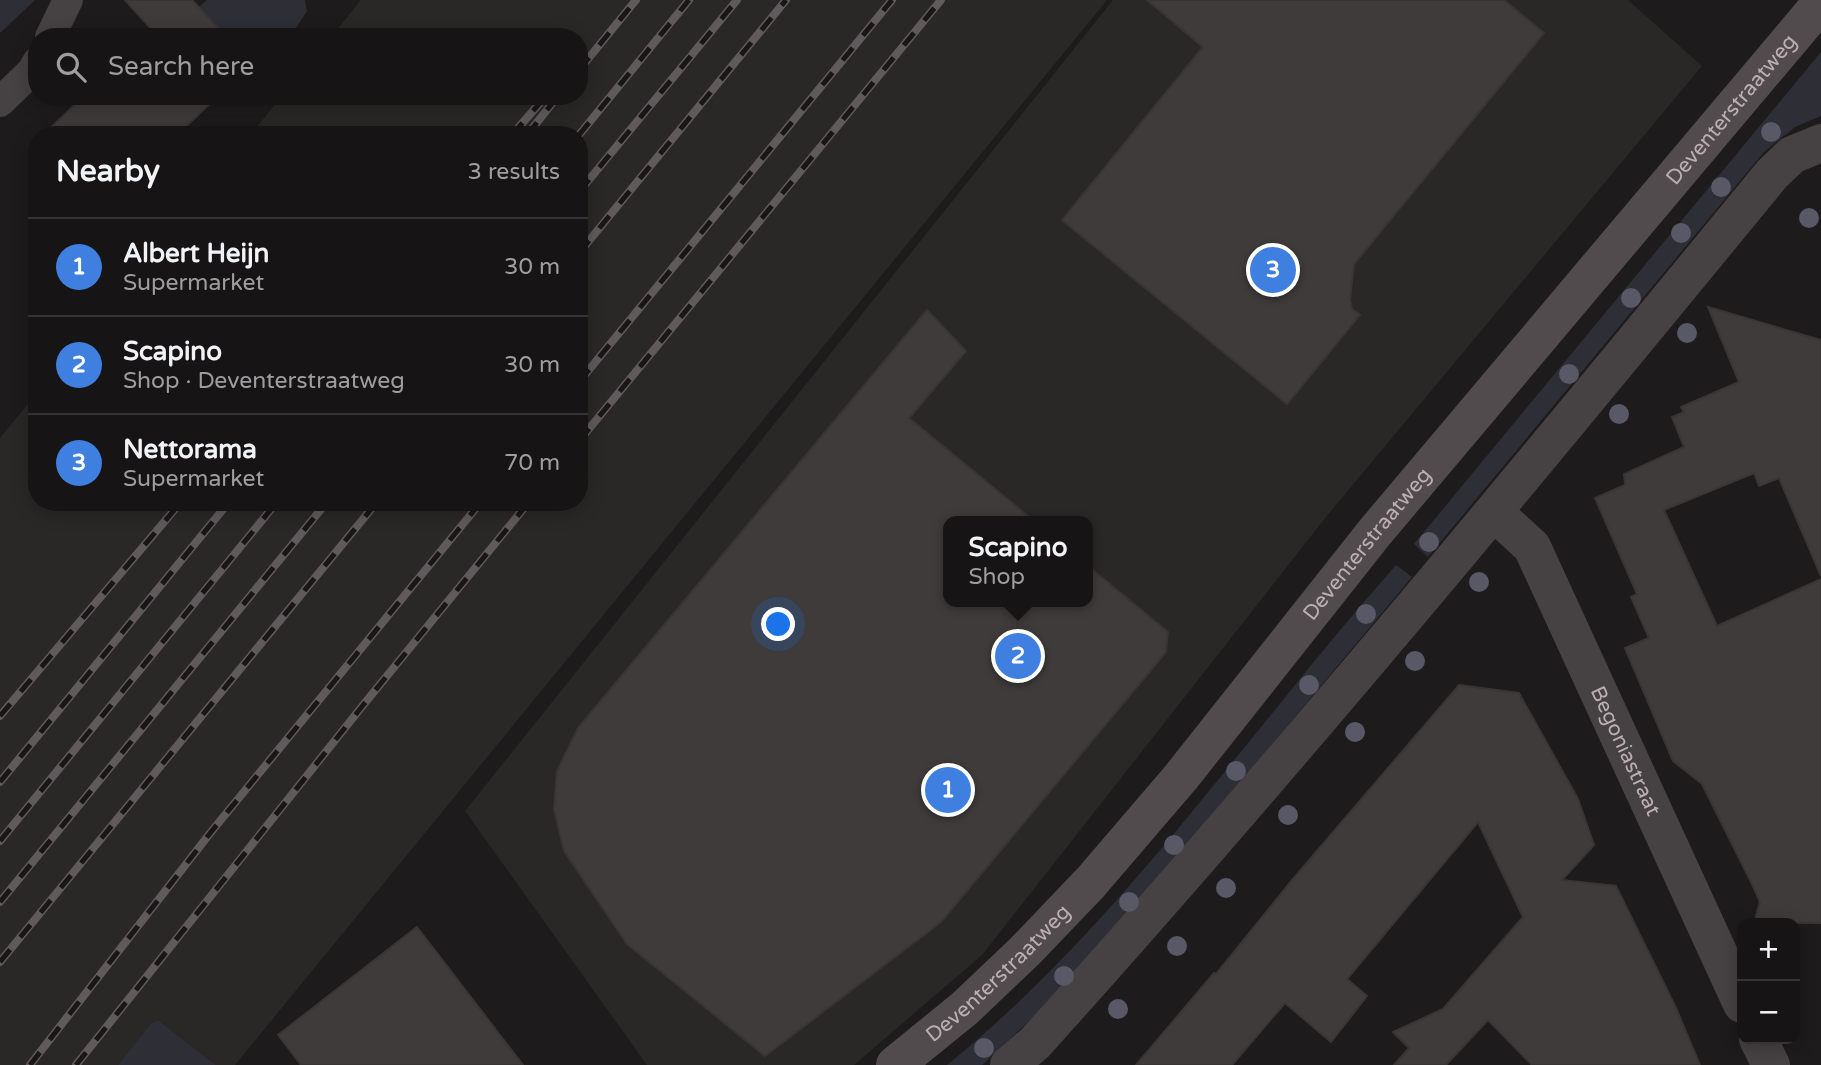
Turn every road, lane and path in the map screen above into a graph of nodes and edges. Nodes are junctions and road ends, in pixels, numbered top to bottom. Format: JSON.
{"nodes":[{"id":1,"x":68,"y":0,"type":"edge"},
{"id":2,"x":1821,"y":3,"type":"edge"},
{"id":3,"x":54,"y":28,"type":"edge"},
{"id":4,"x":28,"y":75,"type":"edge"},
{"id":5,"x":0,"y":102,"type":"edge"},
{"id":6,"x":1821,"y":143,"type":"edge"},
{"id":7,"x":1494,"y":512,"type":"junction"},
{"id":8,"x":1737,"y":993,"type":"edge"},
{"id":9,"x":1760,"y":1044,"type":"edge"},
{"id":10,"x":895,"y":1065,"type":"edge"},
{"id":11,"x":1009,"y":1065,"type":"edge"},
{"id":12,"x":1771,"y":1065,"type":"edge"}],
"edges":[{"from":1,"to":3,"type":"lane"},
{"from":2,"to":10,"type":"street","name":"Deventerstraatweg"},
{"from":4,"to":5,"type":"lane"},
{"from":6,"to":7,"type":"street"},
{"from":7,"to":8,"type":"street","name":"Begoniastraat"},
{"from":7,"to":11,"type":"street"},
{"from":9,"to":12,"type":"street"}]}
